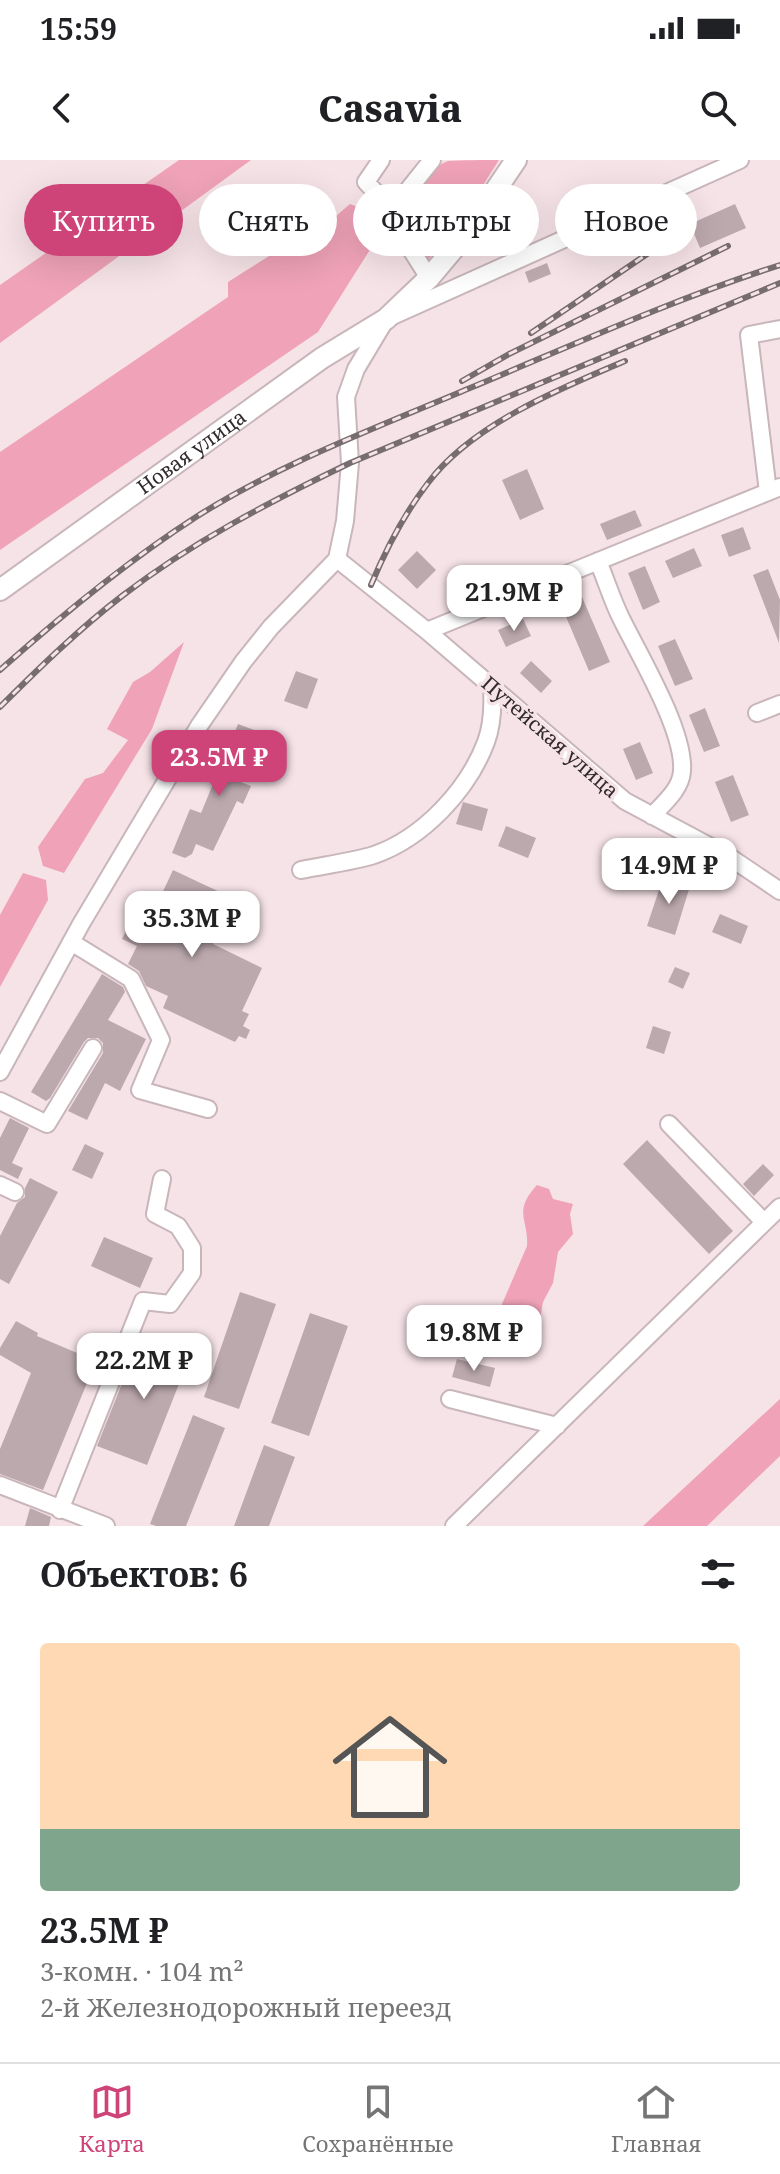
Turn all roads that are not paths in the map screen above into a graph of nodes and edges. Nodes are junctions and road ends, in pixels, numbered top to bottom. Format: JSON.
{"nodes":[{"id":1,"x":381,"y":160,"type":"edge"},
{"id":2,"x":432,"y":160,"type":"edge"},
{"id":3,"x":516,"y":160,"type":"edge"},
{"id":4,"x":740,"y":160,"type":"edge"},
{"id":5,"x":368,"y":184,"type":"edge"},
{"id":6,"x":413,"y":184,"type":"edge"},
{"id":7,"x":415,"y":256,"type":"edge"},
{"id":8,"x":429,"y":278,"type":"junction"},
{"id":9,"x":386,"y":319,"type":"junction"},
{"id":10,"x":780,"y":329,"type":"edge"},
{"id":11,"x":774,"y":489,"type":"edge"},
{"id":12,"x":337,"y":559,"type":"junction"},
{"id":13,"x":598,"y":561,"type":"junction"},
{"id":14,"x":0,"y":590,"type":"edge"},
{"id":15,"x":427,"y":631,"type":"junction"},
{"id":16,"x":492,"y":687,"type":"junction"},
{"id":17,"x":780,"y":704,"type":"edge"},
{"id":18,"x":757,"y":713,"type":"dead end"},
{"id":19,"x":652,"y":816,"type":"junction"},
{"id":20,"x":301,"y":870,"type":"dead end"},
{"id":21,"x":780,"y":891,"type":"edge"},
{"id":22,"x":71,"y":942,"type":"junction"},
{"id":23,"x":93,"y":1048,"type":"dead end"},
{"id":24,"x":0,"y":1072,"type":"edge"},
{"id":25,"x":0,"y":1101,"type":"edge"},
{"id":26,"x":208,"y":1109,"type":"dead end"},
{"id":27,"x":669,"y":1124,"type":"dead end"},
{"id":28,"x":162,"y":1179,"type":"dead end"},
{"id":29,"x":780,"y":1207,"type":"edge"},
{"id":30,"x":764,"y":1222,"type":"junction"},
{"id":31,"x":450,"y":1399,"type":"dead end"},
{"id":32,"x":557,"y":1426,"type":"junction"},
{"id":33,"x":0,"y":1485,"type":"edge"},
{"id":34,"x":60,"y":1510,"type":"junction"},
{"id":35,"x":106,"y":1526,"type":"edge"},
{"id":36,"x":454,"y":1526,"type":"edge"}],
"edges":[{"from":1,"to":5,"type":"street"},
{"from":2,"to":6,"type":"street"},
{"from":3,"to":8,"type":"main road","name":"Новая улица"},
{"from":4,"to":9,"type":"street"},
{"from":7,"to":8,"type":"street"},
{"from":8,"to":9,"type":"main road","name":"Новая улица"},
{"from":9,"to":12,"type":"street"},
{"from":9,"to":14,"type":"main road","name":"Новая улица"},
{"from":10,"to":11,"type":"street"},
{"from":11,"to":13,"type":"street"},
{"from":12,"to":15,"type":"street","name":"Путейская улица"},
{"from":12,"to":22,"type":"street"},
{"from":13,"to":15,"type":"street"},
{"from":13,"to":19,"type":"street"},
{"from":15,"to":16,"type":"street","name":"Путейская улица"},
{"from":16,"to":19,"type":"street","name":"Путейская улица"},
{"from":16,"to":20,"type":"street"},
{"from":17,"to":18,"type":"street"},
{"from":19,"to":21,"type":"street","name":"Путейская улица"},
{"from":22,"to":24,"type":"street"},
{"from":22,"to":26,"type":"street"},
{"from":23,"to":25,"type":"street"},
{"from":27,"to":30,"type":"street"},
{"from":28,"to":34,"type":"street"},
{"from":29,"to":30,"type":"street"},
{"from":30,"to":32,"type":"street"},
{"from":31,"to":32,"type":"street"},
{"from":32,"to":36,"type":"street"},
{"from":33,"to":34,"type":"street"},
{"from":34,"to":35,"type":"street"}]}
